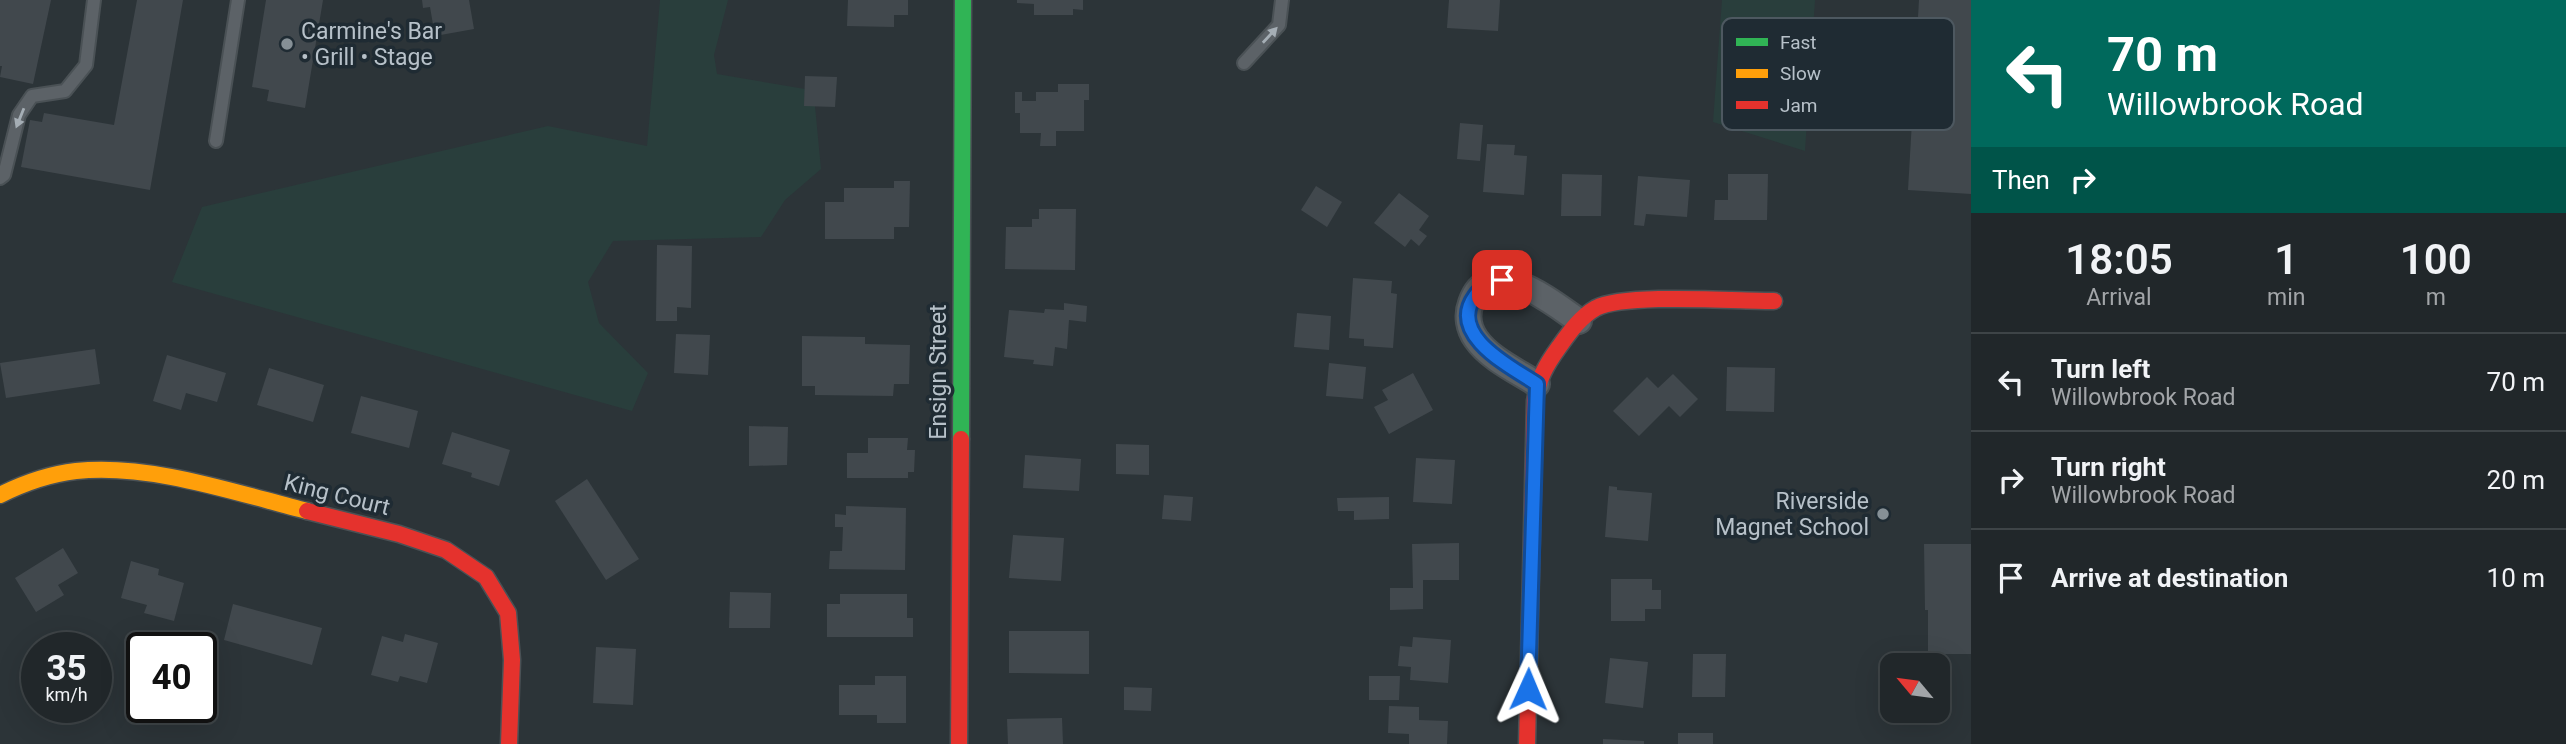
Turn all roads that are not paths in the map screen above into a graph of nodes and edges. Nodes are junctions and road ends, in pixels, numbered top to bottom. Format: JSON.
{"nodes":[{"id":1,"x":94,"y":0,"type":"edge"},
{"id":2,"x":238,"y":0,"type":"edge"},
{"id":3,"x":963,"y":0,"type":"edge"},
{"id":4,"x":1282,"y":0,"type":"edge"},
{"id":5,"x":1244,"y":63,"type":"dead end"},
{"id":6,"x":216,"y":141,"type":"dead end"},
{"id":7,"x":2,"y":176,"type":"edge"},
{"id":8,"x":1774,"y":301,"type":"dead end"},
{"id":9,"x":1578,"y":321,"type":"junction"},
{"id":10,"x":1537,"y":384,"type":"junction"},
{"id":11,"x":0,"y":495,"type":"edge"},
{"id":12,"x":509,"y":744,"type":"edge"},
{"id":13,"x":959,"y":744,"type":"edge"},
{"id":14,"x":1527,"y":744,"type":"edge"}],
"edges":[{"from":1,"to":7,"type":"lane","one_way":true},
{"from":2,"to":6,"type":"lane"},
{"from":3,"to":13,"type":"street","name":"Ensign Street"},
{"from":5,"to":4,"type":"lane","one_way":true},
{"from":8,"to":9,"type":"street"},
{"from":9,"to":10,"type":"street"},
{"from":9,"to":10,"type":"street"},
{"from":10,"to":14,"type":"street"},
{"from":11,"to":12,"type":"street","name":"King Court"}]}
